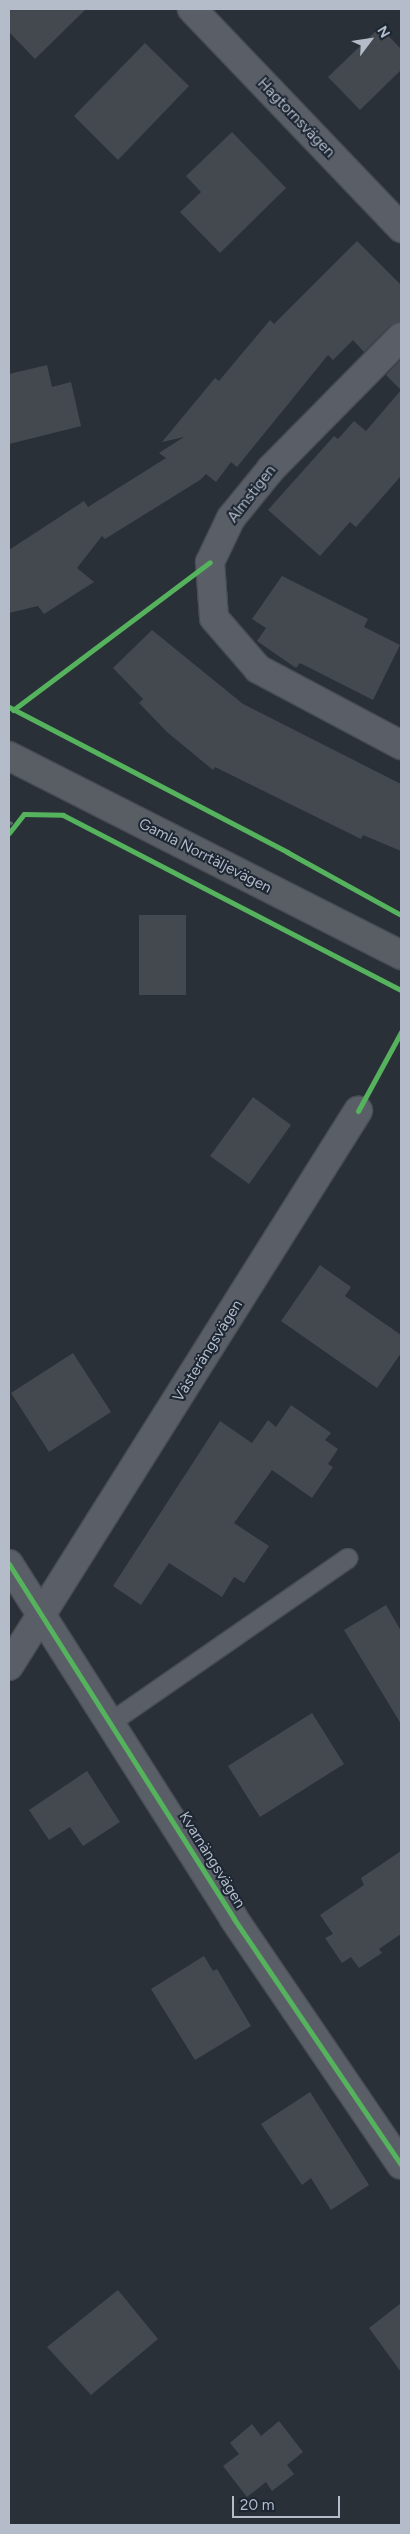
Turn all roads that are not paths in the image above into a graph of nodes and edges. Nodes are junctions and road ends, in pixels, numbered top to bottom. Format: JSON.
{"nodes":[{"id":1,"x":192,"y":9,"type":"edge"},
{"id":2,"x":401,"y":228,"type":"edge"},
{"id":3,"x":401,"y":337,"type":"edge"},
{"id":4,"x":401,"y":745,"type":"edge"},
{"id":5,"x":9,"y":757,"type":"edge"},
{"id":6,"x":401,"y":955,"type":"edge"},
{"id":7,"x":358,"y":1111,"type":"dead end"},
{"id":8,"x":347,"y":1558,"type":"dead end"},
{"id":9,"x":9,"y":1564,"type":"edge"},
{"id":10,"x":42,"y":1616,"type":"junction"},
{"id":11,"x":9,"y":1666,"type":"edge"},
{"id":12,"x":110,"y":1723,"type":"junction"},
{"id":13,"x":401,"y":2165,"type":"edge"}],
"edges":[{"from":1,"to":2,"type":"street","name":"Hagtornsvägen"},
{"from":3,"to":4,"type":"street","name":"Almstigen"},
{"from":5,"to":6,"type":"street","name":"Gamla Norrtäljevägen"},
{"from":7,"to":10,"type":"street","name":"Västerängsvägen"},
{"from":8,"to":12,"type":"lane"},
{"from":9,"to":10,"type":"street","name":"Kvarnängsvägen"},
{"from":10,"to":11,"type":"street","name":"Västerängsvägen"},
{"from":10,"to":12,"type":"street","name":"Kvarnängsvägen"},
{"from":12,"to":13,"type":"street","name":"Kvarnängsvägen"}]}
